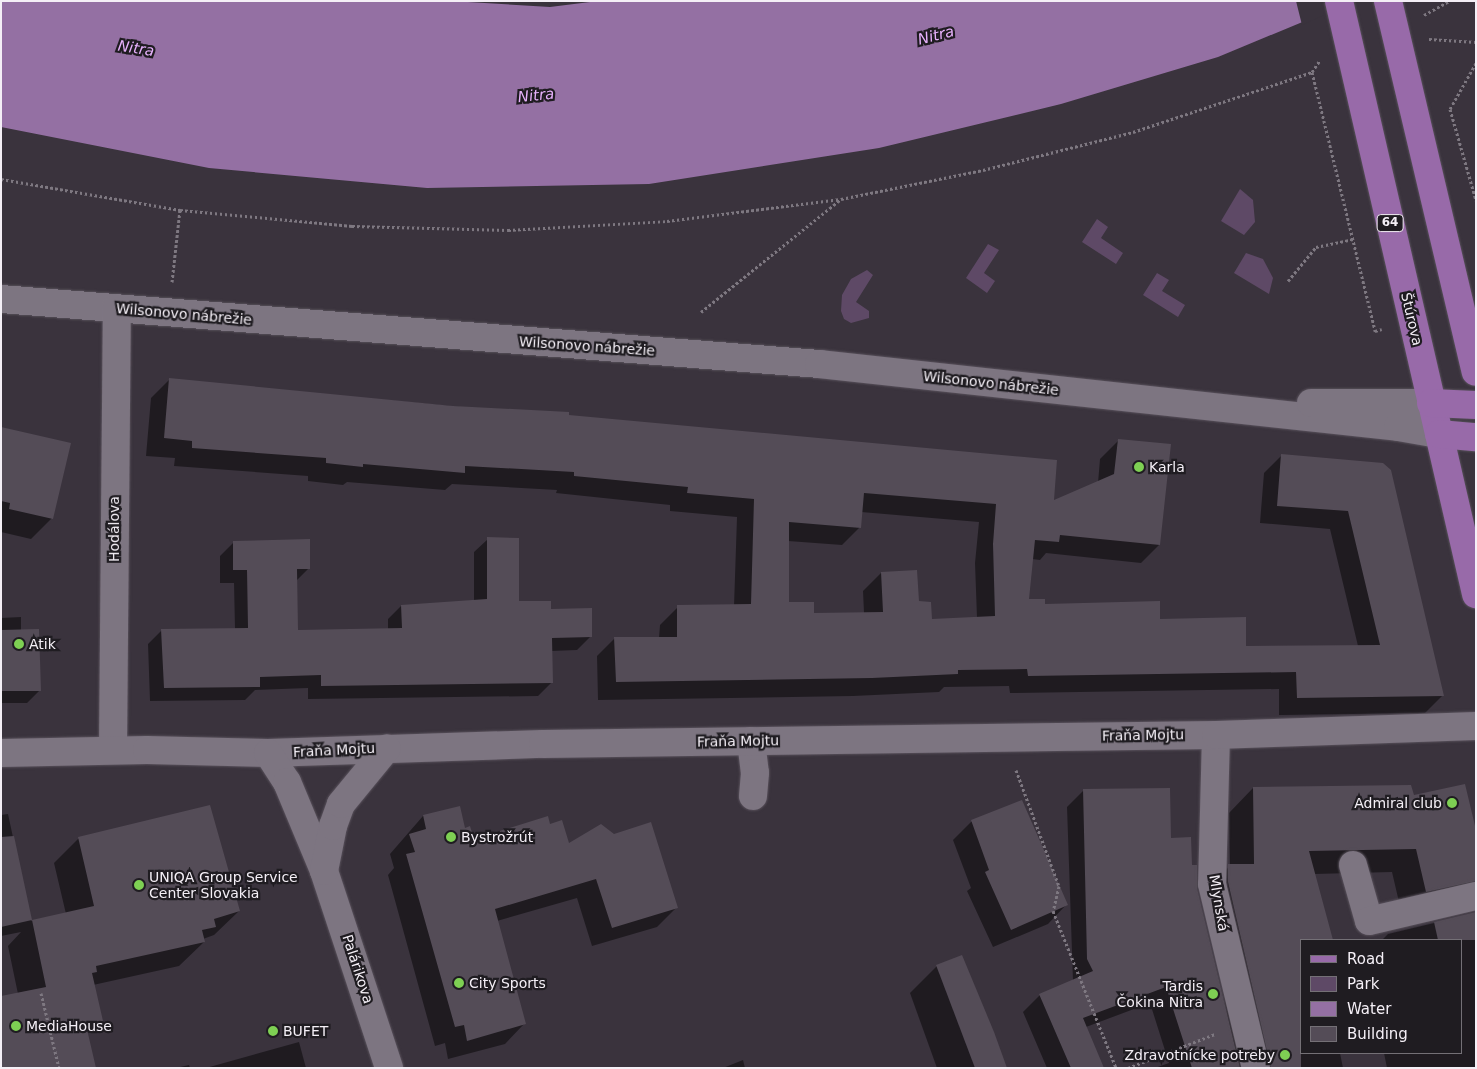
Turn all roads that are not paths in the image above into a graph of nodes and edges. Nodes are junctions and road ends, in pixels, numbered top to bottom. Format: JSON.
{"nodes":[{"id":1,"x":1339,"y":1,"type":"edge"},
{"id":2,"x":1398,"y":14,"type":"edge"},
{"id":3,"x":1,"y":299,"type":"edge"},
{"id":4,"x":117,"y":308,"type":"junction"},
{"id":5,"x":1476,"y":372,"type":"edge"},
{"id":6,"x":1172,"y":402,"type":"junction"},
{"id":7,"x":1431,"y":403,"type":"junction"},
{"id":8,"x":1476,"y":405,"type":"edge"},
{"id":9,"x":1439,"y":434,"type":"junction"},
{"id":10,"x":1476,"y":437,"type":"edge"},
{"id":11,"x":1476,"y":594,"type":"edge"},
{"id":12,"x":1476,"y":726,"type":"edge"},
{"id":13,"x":1216,"y":735,"type":"junction"},
{"id":14,"x":751,"y":741,"type":"junction"},
{"id":15,"x":387,"y":748,"type":"junction"},
{"id":16,"x":113,"y":750,"type":"junction"},
{"id":17,"x":1,"y":753,"type":"edge"},
{"id":18,"x":268,"y":753,"type":"junction"},
{"id":19,"x":753,"y":796,"type":"dead end"},
{"id":20,"x":1353,"y":864,"type":"dead end"},
{"id":21,"x":324,"y":871,"type":"junction"},
{"id":22,"x":1476,"y":896,"type":"edge"},
{"id":23,"x":390,"y":1068,"type":"edge"},
{"id":24,"x":1256,"y":1068,"type":"edge"}],
"edges":[{"from":1,"to":7,"type":"main road","name":"Štúrova","number":"64"},
{"from":2,"to":5,"type":"main road"},
{"from":3,"to":4,"type":"street","name":"Wilsonovo nábrežie"},
{"from":4,"to":6,"type":"street","name":"Wilsonovo nábrežie"},
{"from":4,"to":16,"type":"street","name":"Hodálova"},
{"from":6,"to":7,"type":"street","name":"Wilsonovo nábrežie"},
{"from":6,"to":9,"type":"street","name":"Wilsonovo nábrežie"},
{"from":7,"to":8,"type":"main road"},
{"from":7,"to":9,"type":"main road","name":"Štúrova","number":"64"},
{"from":9,"to":10,"type":"main road"},
{"from":9,"to":11,"type":"main road","name":"Štúrova","number":"64"},
{"from":12,"to":13,"type":"street","name":"Fraňa Mojtu"},
{"from":13,"to":14,"type":"street","name":"Fraňa Mojtu"},
{"from":13,"to":24,"type":"street","name":"Mlynská"},
{"from":14,"to":15,"type":"street","name":"Fraňa Mojtu"},
{"from":14,"to":19,"type":"street"},
{"from":15,"to":18,"type":"street","name":"Fraňa Mojtu"},
{"from":15,"to":21,"type":"street","name":"Palárikova"},
{"from":16,"to":17,"type":"street","name":"Fraňa Mojtu"},
{"from":16,"to":18,"type":"street","name":"Fraňa Mojtu"},
{"from":18,"to":21,"type":"street","name":"Palárikova"},
{"from":20,"to":22,"type":"street"},
{"from":21,"to":23,"type":"street","name":"Palárikova"}]}
